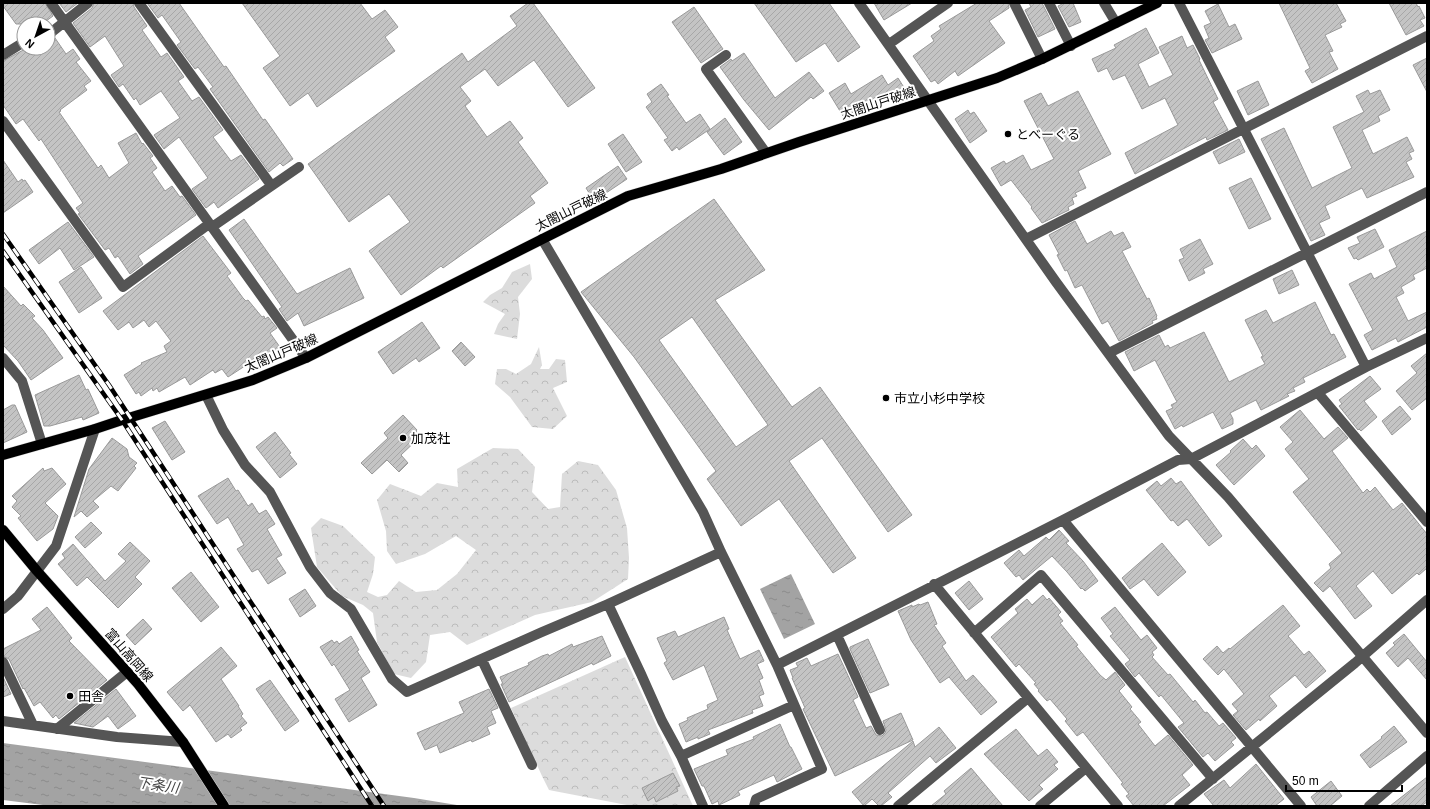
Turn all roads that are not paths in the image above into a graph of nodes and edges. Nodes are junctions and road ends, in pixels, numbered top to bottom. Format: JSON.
{"nodes":[{"id":1,"x":51,"y":3,"type":"edge"},
{"id":2,"x":88,"y":3,"type":"edge"},
{"id":3,"x":139,"y":3,"type":"edge"},
{"id":4,"x":859,"y":3,"type":"edge"},
{"id":5,"x":948,"y":3,"type":"edge"},
{"id":6,"x":1014,"y":3,"type":"edge"},
{"id":7,"x":1049,"y":3,"type":"edge"},
{"id":8,"x":1104,"y":3,"type":"edge"},
{"id":9,"x":1157,"y":3,"type":"edge"},
{"id":10,"x":1180,"y":3,"type":"edge"},
{"id":11,"x":65,"y":22,"type":"junction"},
{"id":12,"x":1116,"y":23,"type":"junction"},
{"id":13,"x":56,"y":29,"type":"edge"},
{"id":14,"x":1427,"y":36,"type":"edge"},
{"id":15,"x":889,"y":44,"type":"junction"},
{"id":16,"x":1071,"y":46,"type":"junction"},
{"id":17,"x":16,"y":47,"type":"edge"},
{"id":18,"x":3,"y":55,"type":"edge"},
{"id":19,"x":726,"y":55,"type":"dead end"},
{"id":20,"x":1042,"y":60,"type":"junction"},
{"id":21,"x":928,"y":100,"type":"junction"},
{"id":22,"x":3,"y":120,"type":"edge"},
{"id":23,"x":1244,"y":128,"type":"junction"},
{"id":24,"x":766,"y":153,"type":"junction"},
{"id":25,"x":299,"y":167,"type":"dead end"},
{"id":26,"x":272,"y":185,"type":"junction"},
{"id":27,"x":1427,"y":192,"type":"edge"},
{"id":28,"x":210,"y":225,"type":"junction"},
{"id":29,"x":542,"y":239,"type":"junction"},
{"id":30,"x":1026,"y":239,"type":"junction"},
{"id":31,"x":1308,"y":252,"type":"junction"},
{"id":32,"x":1427,"y":338,"type":"edge"},
{"id":33,"x":1109,"y":353,"type":"junction"},
{"id":34,"x":3,"y":358,"type":"edge"},
{"id":35,"x":306,"y":358,"type":"junction"},
{"id":36,"x":1366,"y":367,"type":"junction"},
{"id":37,"x":1318,"y":393,"type":"junction"},
{"id":38,"x":206,"y":394,"type":"junction"},
{"id":39,"x":95,"y":429,"type":"junction"},
{"id":40,"x":42,"y":444,"type":"junction"},
{"id":41,"x":3,"y":455,"type":"edge"},
{"id":42,"x":1191,"y":459,"type":"junction"},
{"id":43,"x":1063,"y":520,"type":"junction"},
{"id":44,"x":1427,"y":522,"type":"edge"},
{"id":45,"x":3,"y":530,"type":"edge"},
{"id":46,"x":721,"y":552,"type":"junction"},
{"id":47,"x":37,"y":571,"type":"junction"},
{"id":48,"x":934,"y":584,"type":"junction"},
{"id":49,"x":1427,"y":600,"type":"edge"},
{"id":50,"x":608,"y":604,"type":"junction"},
{"id":51,"x":3,"y":609,"type":"edge"},
{"id":52,"x":974,"y":634,"type":"junction"},
{"id":53,"x":837,"y":635,"type":"junction"},
{"id":54,"x":1362,"y":656,"type":"junction"},
{"id":55,"x":482,"y":660,"type":"junction"},
{"id":56,"x":3,"y":662,"type":"edge"},
{"id":57,"x":777,"y":664,"type":"junction"},
{"id":58,"x":127,"y":672,"type":"junction"},
{"id":59,"x":1028,"y":698,"type":"junction"},
{"id":60,"x":794,"y":705,"type":"junction"},
{"id":61,"x":3,"y":721,"type":"edge"},
{"id":62,"x":33,"y":725,"type":"junction"},
{"id":63,"x":57,"y":729,"type":"junction"},
{"id":64,"x":880,"y":730,"type":"dead end"},
{"id":65,"x":1427,"y":733,"type":"edge"},
{"id":66,"x":183,"y":742,"type":"junction"},
{"id":67,"x":1252,"y":747,"type":"junction"},
{"id":68,"x":681,"y":756,"type":"junction"},
{"id":69,"x":1427,"y":756,"type":"edge"},
{"id":70,"x":532,"y":765,"type":"dead end"},
{"id":71,"x":1086,"y":768,"type":"junction"},
{"id":72,"x":1213,"y":779,"type":"junction"},
{"id":73,"x":224,"y":806,"type":"edge"},
{"id":74,"x":703,"y":806,"type":"edge"},
{"id":75,"x":754,"y":806,"type":"edge"},
{"id":76,"x":898,"y":806,"type":"edge"},
{"id":77,"x":1040,"y":806,"type":"edge"},
{"id":78,"x":1118,"y":806,"type":"edge"},
{"id":79,"x":1179,"y":806,"type":"edge"},
{"id":80,"x":1302,"y":806,"type":"edge"},
{"id":81,"x":1369,"y":806,"type":"edge"}],
"edges":[{"from":1,"to":11,"type":"street"},
{"from":2,"to":11,"type":"street"},
{"from":3,"to":26,"type":"street"},
{"from":4,"to":15,"type":"street"},
{"from":5,"to":15,"type":"street"},
{"from":6,"to":20,"type":"street"},
{"from":7,"to":16,"type":"street"},
{"from":8,"to":12,"type":"street"},
{"from":9,"to":12,"type":"main road","name":"太閤山戸破線"},
{"from":10,"to":23,"type":"street"},
{"from":11,"to":13,"type":"street"},
{"from":11,"to":28,"type":"street"},
{"from":12,"to":16,"type":"main road","name":"太閤山戸破線"},
{"from":14,"to":23,"type":"street"},
{"from":15,"to":21,"type":"street"},
{"from":16,"to":20,"type":"main road","name":"太閤山戸破線"},
{"from":17,"to":18,"type":"street"},
{"from":19,"to":24,"type":"street"},
{"from":20,"to":21,"type":"main road","name":"太閤山戸破線"},
{"from":21,"to":24,"type":"main road","name":"太閤山戸破線"},
{"from":21,"to":30,"type":"street"},
{"from":22,"to":28,"type":"street"},
{"from":23,"to":30,"type":"street"},
{"from":23,"to":31,"type":"street"},
{"from":24,"to":29,"type":"main road","name":"太閤山戸破線"},
{"from":25,"to":26,"type":"street"},
{"from":26,"to":28,"type":"street"},
{"from":27,"to":31,"type":"street"},
{"from":28,"to":35,"type":"street"},
{"from":29,"to":35,"type":"main road","name":"太閤山戸破線"},
{"from":29,"to":46,"type":"street"},
{"from":30,"to":33,"type":"street"},
{"from":31,"to":33,"type":"street"},
{"from":31,"to":36,"type":"street"},
{"from":32,"to":36,"type":"street"},
{"from":33,"to":42,"type":"street"},
{"from":34,"to":40,"type":"street"},
{"from":35,"to":38,"type":"main road","name":"太閤山戸破線"},
{"from":36,"to":37,"type":"street"},
{"from":37,"to":42,"type":"street"},
{"from":37,"to":44,"type":"street"},
{"from":38,"to":39,"type":"main road","name":"太閤山戸破線"},
{"from":38,"to":55,"type":"street"},
{"from":39,"to":40,"type":"main road","name":"太閤山戸破線"},
{"from":39,"to":47,"type":"street"},
{"from":40,"to":41,"type":"main road","name":"太閤山戸破線"},
{"from":42,"to":43,"type":"street"},
{"from":42,"to":54,"type":"street"},
{"from":43,"to":48,"type":"street"},
{"from":43,"to":67,"type":"street"},
{"from":45,"to":47,"type":"main road","name":"富山高岡線"},
{"from":46,"to":50,"type":"street"},
{"from":46,"to":57,"type":"street"},
{"from":47,"to":51,"type":"street"},
{"from":47,"to":58,"type":"main road","name":"富山高岡線"},
{"from":48,"to":52,"type":"street"},
{"from":48,"to":53,"type":"street"},
{"from":49,"to":54,"type":"street"},
{"from":50,"to":55,"type":"street"},
{"from":50,"to":68,"type":"street"},
{"from":52,"to":59,"type":"street"},
{"from":52,"to":72,"type":"street"},
{"from":53,"to":57,"type":"street"},
{"from":53,"to":64,"type":"street"},
{"from":54,"to":65,"type":"street"},
{"from":54,"to":67,"type":"street"},
{"from":55,"to":70,"type":"street"},
{"from":56,"to":62,"type":"street"},
{"from":57,"to":60,"type":"street"},
{"from":58,"to":63,"type":"street"},
{"from":58,"to":66,"type":"main road","name":"富山高岡線"},
{"from":59,"to":71,"type":"street"},
{"from":59,"to":76,"type":"street"},
{"from":60,"to":68,"type":"street"},
{"from":60,"to":75,"type":"street"},
{"from":61,"to":62,"type":"street"},
{"from":62,"to":63,"type":"street"},
{"from":63,"to":66,"type":"street"},
{"from":66,"to":73,"type":"main road","name":"富山高岡線"},
{"from":67,"to":72,"type":"street"},
{"from":67,"to":80,"type":"street"},
{"from":68,"to":74,"type":"street"},
{"from":69,"to":81,"type":"street"},
{"from":71,"to":77,"type":"street"},
{"from":71,"to":78,"type":"street"},
{"from":72,"to":79,"type":"street"}]}
